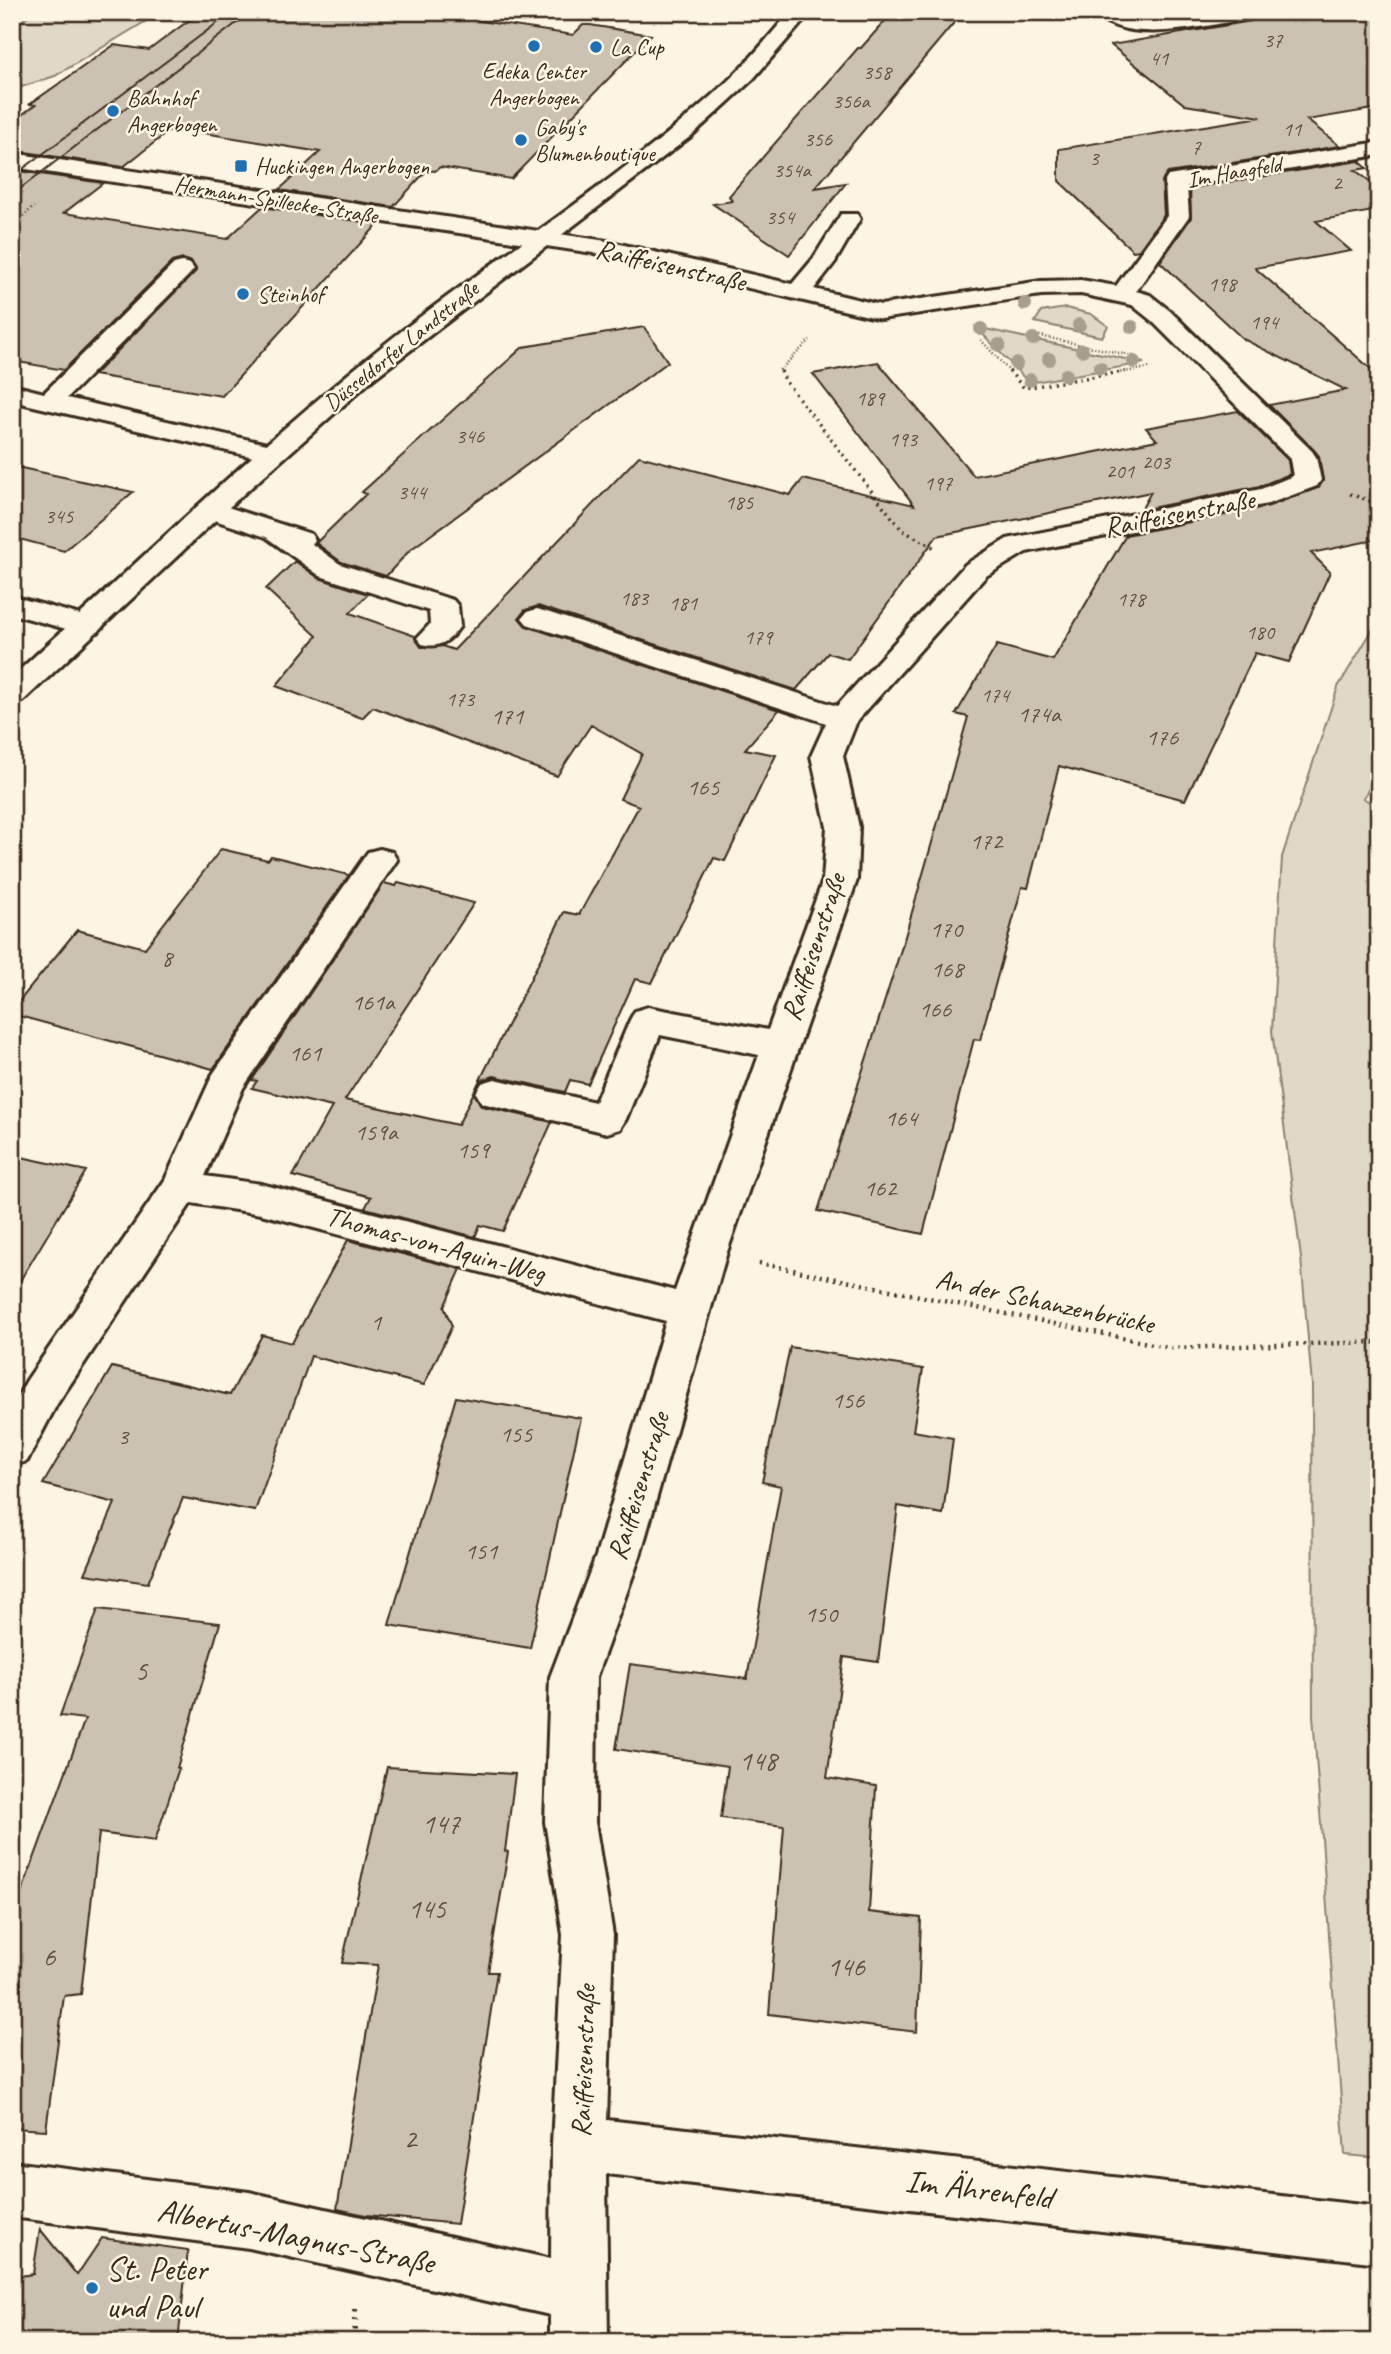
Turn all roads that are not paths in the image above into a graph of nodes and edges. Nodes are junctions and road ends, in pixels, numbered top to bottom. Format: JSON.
{"nodes":[{"id":1,"x":801,"y":12,"type":"edge"},
{"id":2,"x":1105,"y":12,"type":"edge"},
{"id":3,"x":1251,"y":12,"type":"edge"},
{"id":4,"x":1379,"y":148,"type":"edge"},
{"id":5,"x":12,"y":160,"type":"edge"},
{"id":6,"x":849,"y":219,"type":"dead end"},
{"id":7,"x":540,"y":239,"type":"junction"},
{"id":8,"x":181,"y":269,"type":"dead end"},
{"id":9,"x":1122,"y":294,"type":"junction"},
{"id":10,"x":797,"y":295,"type":"junction"},
{"id":11,"x":12,"y":393,"type":"edge"},
{"id":12,"x":49,"y":402,"type":"junction"},
{"id":13,"x":271,"y":453,"type":"junction"},
{"id":14,"x":212,"y":510,"type":"junction"},
{"id":15,"x":276,"y":532,"type":"junction"},
{"id":16,"x":367,"y":561,"type":"dead end"},
{"id":17,"x":12,"y":605,"type":"edge"},
{"id":18,"x":537,"y":618,"type":"dead end"},
{"id":19,"x":88,"y":626,"type":"junction"},
{"id":20,"x":432,"y":638,"type":"dead end"},
{"id":21,"x":12,"y":694,"type":"edge"},
{"id":22,"x":843,"y":718,"type":"junction"},
{"id":23,"x":380,"y":860,"type":"dead end"},
{"id":24,"x":781,"y":1046,"type":"junction"},
{"id":25,"x":495,"y":1093,"type":"dead end"},
{"id":26,"x":181,"y":1187,"type":"junction"},
{"id":27,"x":689,"y":1311,"type":"junction"},
{"id":28,"x":12,"y":1448,"type":"edge"},
{"id":29,"x":579,"y":2144,"type":"junction"},
{"id":30,"x":12,"y":2189,"type":"edge"},
{"id":31,"x":1379,"y":2235,"type":"edge"},
{"id":32,"x":579,"y":2317,"type":"edge"}],
"edges":[{"from":1,"to":7,"type":"street","name":"Düsseldorfer Landstraße"},
{"from":2,"to":3,"type":"street"},
{"from":4,"to":9,"type":"street","name":"Im Haagfeld"},
{"from":5,"to":7,"type":"street","name":"Hermann-Spillecke-Straße"},
{"from":6,"to":10,"type":"street"},
{"from":7,"to":10,"type":"street","name":"Raiffeisenstraße"},
{"from":7,"to":13,"type":"street","name":"Düsseldorfer Landstraße"},
{"from":8,"to":12,"type":"street"},
{"from":9,"to":10,"type":"street","name":"Raiffeisenstraße"},
{"from":9,"to":22,"type":"street","name":"Raiffeisenstraße"},
{"from":11,"to":12,"type":"street"},
{"from":12,"to":13,"type":"street"},
{"from":13,"to":14,"type":"street","name":"Düsseldorfer Landstraße"},
{"from":14,"to":15,"type":"street"},
{"from":14,"to":19,"type":"street","name":"Düsseldorfer Landstraße"},
{"from":15,"to":16,"type":"street"},
{"from":15,"to":20,"type":"street"},
{"from":17,"to":19,"type":"street"},
{"from":18,"to":22,"type":"street"},
{"from":19,"to":21,"type":"street","name":"Düsseldorfer Landstraße"},
{"from":22,"to":24,"type":"street","name":"Raiffeisenstraße"},
{"from":23,"to":26,"type":"street"},
{"from":24,"to":25,"type":"street"},
{"from":24,"to":27,"type":"street","name":"Raiffeisenstraße"},
{"from":26,"to":27,"type":"street","name":"Thomas-von-Aquin-Weg"},
{"from":26,"to":28,"type":"street"},
{"from":27,"to":29,"type":"street","name":"Raiffeisenstraße"},
{"from":29,"to":31,"type":"street","name":"Im Ährenfeld"},
{"from":29,"to":32,"type":"street","name":"Raiffeisenstraße"},
{"from":30,"to":32,"type":"street","name":"Albertus-Magnus-Straße"}]}
